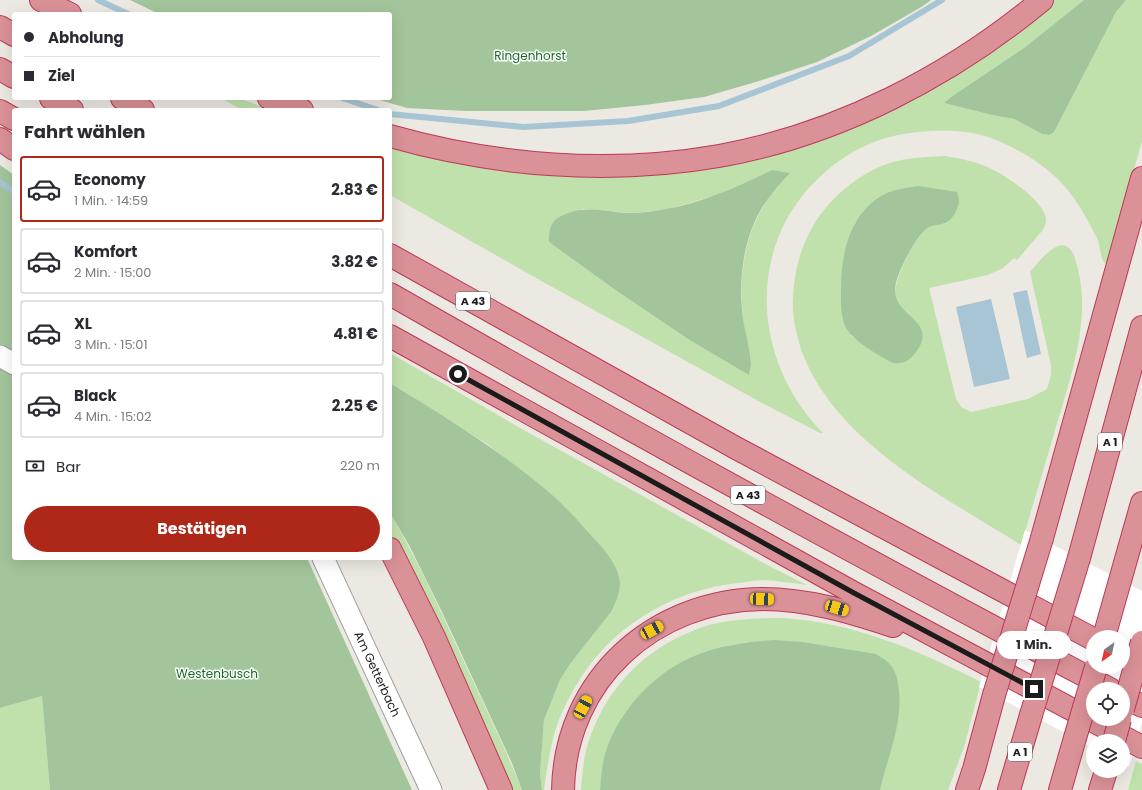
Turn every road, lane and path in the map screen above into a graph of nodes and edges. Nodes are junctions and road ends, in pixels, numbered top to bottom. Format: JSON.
{"nodes":[{"id":1,"x":41,"y":0,"type":"edge"},
{"id":2,"x":1042,"y":0,"type":"edge"},
{"id":3,"x":66,"y":12,"type":"edge"},
{"id":4,"x":0,"y":27,"type":"edge"},
{"id":5,"x":12,"y":35,"type":"edge"},
{"id":6,"x":0,"y":69,"type":"edge"},
{"id":7,"x":12,"y":76,"type":"edge"},
{"id":8,"x":54,"y":100,"type":"edge"},
{"id":9,"x":126,"y":100,"type":"edge"},
{"id":10,"x":274,"y":100,"type":"edge"},
{"id":11,"x":68,"y":108,"type":"edge"},
{"id":12,"x":140,"y":108,"type":"edge"},
{"id":13,"x":296,"y":108,"type":"edge"},
{"id":14,"x":0,"y":111,"type":"edge"},
{"id":15,"x":12,"y":118,"type":"edge"},
{"id":16,"x":392,"y":136,"type":"edge"},
{"id":17,"x":0,"y":139,"type":"edge"},
{"id":18,"x":12,"y":148,"type":"edge"},
{"id":19,"x":1142,"y":178,"type":"edge"},
{"id":20,"x":392,"y":256,"type":"edge"},
{"id":21,"x":392,"y":295,"type":"edge"},
{"id":22,"x":1142,"y":327,"type":"edge"},
{"id":23,"x":392,"y":337,"type":"edge"},
{"id":24,"x":0,"y":356,"type":"edge"},
{"id":25,"x":12,"y":363,"type":"edge"},
{"id":26,"x":1142,"y":503,"type":"edge"},
{"id":27,"x":392,"y":554,"type":"edge"},
{"id":28,"x":324,"y":560,"type":"edge"},
{"id":29,"x":1106,"y":630,"type":"edge"},
{"id":30,"x":1086,"y":635,"type":"edge"},
{"id":31,"x":1142,"y":642,"type":"edge"},
{"id":32,"x":953,"y":646,"type":"junction"},
{"id":33,"x":1130,"y":656,"type":"edge"},
{"id":34,"x":1130,"y":659,"type":"edge"},
{"id":35,"x":1142,"y":659,"type":"edge"},
{"id":36,"x":1142,"y":665,"type":"edge"},
{"id":37,"x":1094,"y":674,"type":"edge"},
{"id":38,"x":1097,"y":682,"type":"edge"},
{"id":39,"x":1130,"y":684,"type":"edge"},
{"id":40,"x":1130,"y":700,"type":"edge"},
{"id":41,"x":1142,"y":706,"type":"edge"},
{"id":42,"x":1142,"y":747,"type":"edge"},
{"id":43,"x":1104,"y":778,"type":"edge"},
{"id":44,"x":430,"y":790,"type":"edge"},
{"id":45,"x":501,"y":790,"type":"edge"},
{"id":46,"x":563,"y":790,"type":"edge"},
{"id":47,"x":967,"y":790,"type":"edge"},
{"id":48,"x":1009,"y":790,"type":"edge"},
{"id":49,"x":1060,"y":790,"type":"edge"},
{"id":50,"x":1100,"y":790,"type":"edge"}],
"edges":[{"from":1,"to":3,"type":"highway"},
{"from":2,"to":16,"type":"highway"},
{"from":4,"to":5,"type":"highway"},
{"from":6,"to":7,"type":"highway"},
{"from":8,"to":11,"type":"highway"},
{"from":9,"to":12,"type":"highway"},
{"from":10,"to":13,"type":"highway"},
{"from":14,"to":15,"type":"highway"},
{"from":17,"to":18,"type":"highway"},
{"from":19,"to":47,"type":"highway","bridge":true},
{"from":20,"to":30,"type":"highway","number":"A 43"},
{"from":21,"to":38,"type":"highway","number":"A 43"},
{"from":22,"to":48,"type":"highway","number":"A 1","bridge":true},
{"from":23,"to":32,"type":"highway"},
{"from":24,"to":25,"type":"street"},
{"from":26,"to":29,"type":"highway"},
{"from":27,"to":45,"type":"highway"},
{"from":28,"to":44,"type":"street","name":"Am Getterbach"},
{"from":31,"to":39,"type":"highway","bridge":true},
{"from":32,"to":42,"type":"highway"},
{"from":32,"to":46,"type":"highway"},
{"from":33,"to":35,"type":"highway"},
{"from":34,"to":36,"type":"highway"},
{"from":37,"to":49,"type":"highway","bridge":true},
{"from":40,"to":41,"type":"highway"},
{"from":43,"to":50,"type":"highway"}]}
